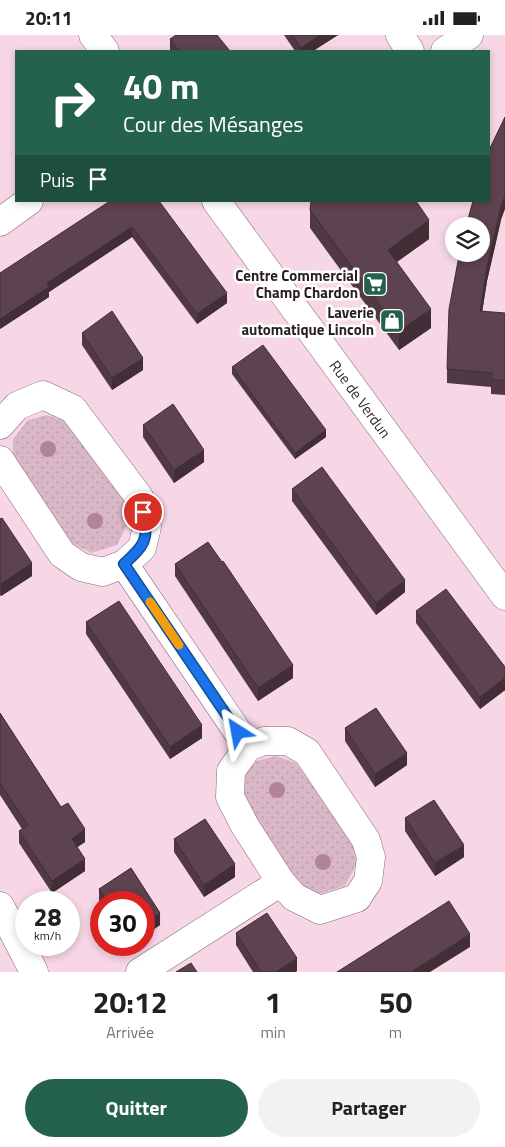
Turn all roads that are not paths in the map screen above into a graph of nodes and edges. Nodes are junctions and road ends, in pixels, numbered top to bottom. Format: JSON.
{"nodes":[{"id":1,"x":93,"y":35,"type":"edge"},
{"id":2,"x":400,"y":35,"type":"edge"},
{"id":3,"x":469,"y":35,"type":"edge"},
{"id":4,"x":104,"y":50,"type":"edge"},
{"id":5,"x":409,"y":50,"type":"edge"},
{"id":6,"x":446,"y":50,"type":"edge"},
{"id":7,"x":28,"y":202,"type":"edge"},
{"id":8,"x":220,"y":203,"type":"edge"},
{"id":9,"x":0,"y":222,"type":"edge"},
{"id":10,"x":0,"y":425,"type":"edge"},
{"id":11,"x":5,"y":478,"type":"edge"},
{"id":12,"x":124,"y":564,"type":"junction"},
{"id":13,"x":505,"y":596,"type":"edge"},
{"id":14,"x":248,"y":747,"type":"junction"},
{"id":15,"x":282,"y":882,"type":"junction"},
{"id":16,"x":0,"y":906,"type":"edge"},
{"id":17,"x":34,"y":972,"type":"edge"},
{"id":18,"x":140,"y":972,"type":"edge"}],
"edges":[{"from":1,"to":4,"type":"street"},
{"from":2,"to":5,"type":"street"},
{"from":3,"to":6,"type":"street"},
{"from":7,"to":9,"type":"street"},
{"from":8,"to":13,"type":"street","name":"Rue de Verdun"},
{"from":10,"to":12,"type":"street"},
{"from":11,"to":12,"type":"street"},
{"from":12,"to":14,"type":"street"},
{"from":14,"to":15,"type":"street"},
{"from":14,"to":15,"type":"street"},
{"from":15,"to":18,"type":"street"},
{"from":16,"to":17,"type":"street"}]}
